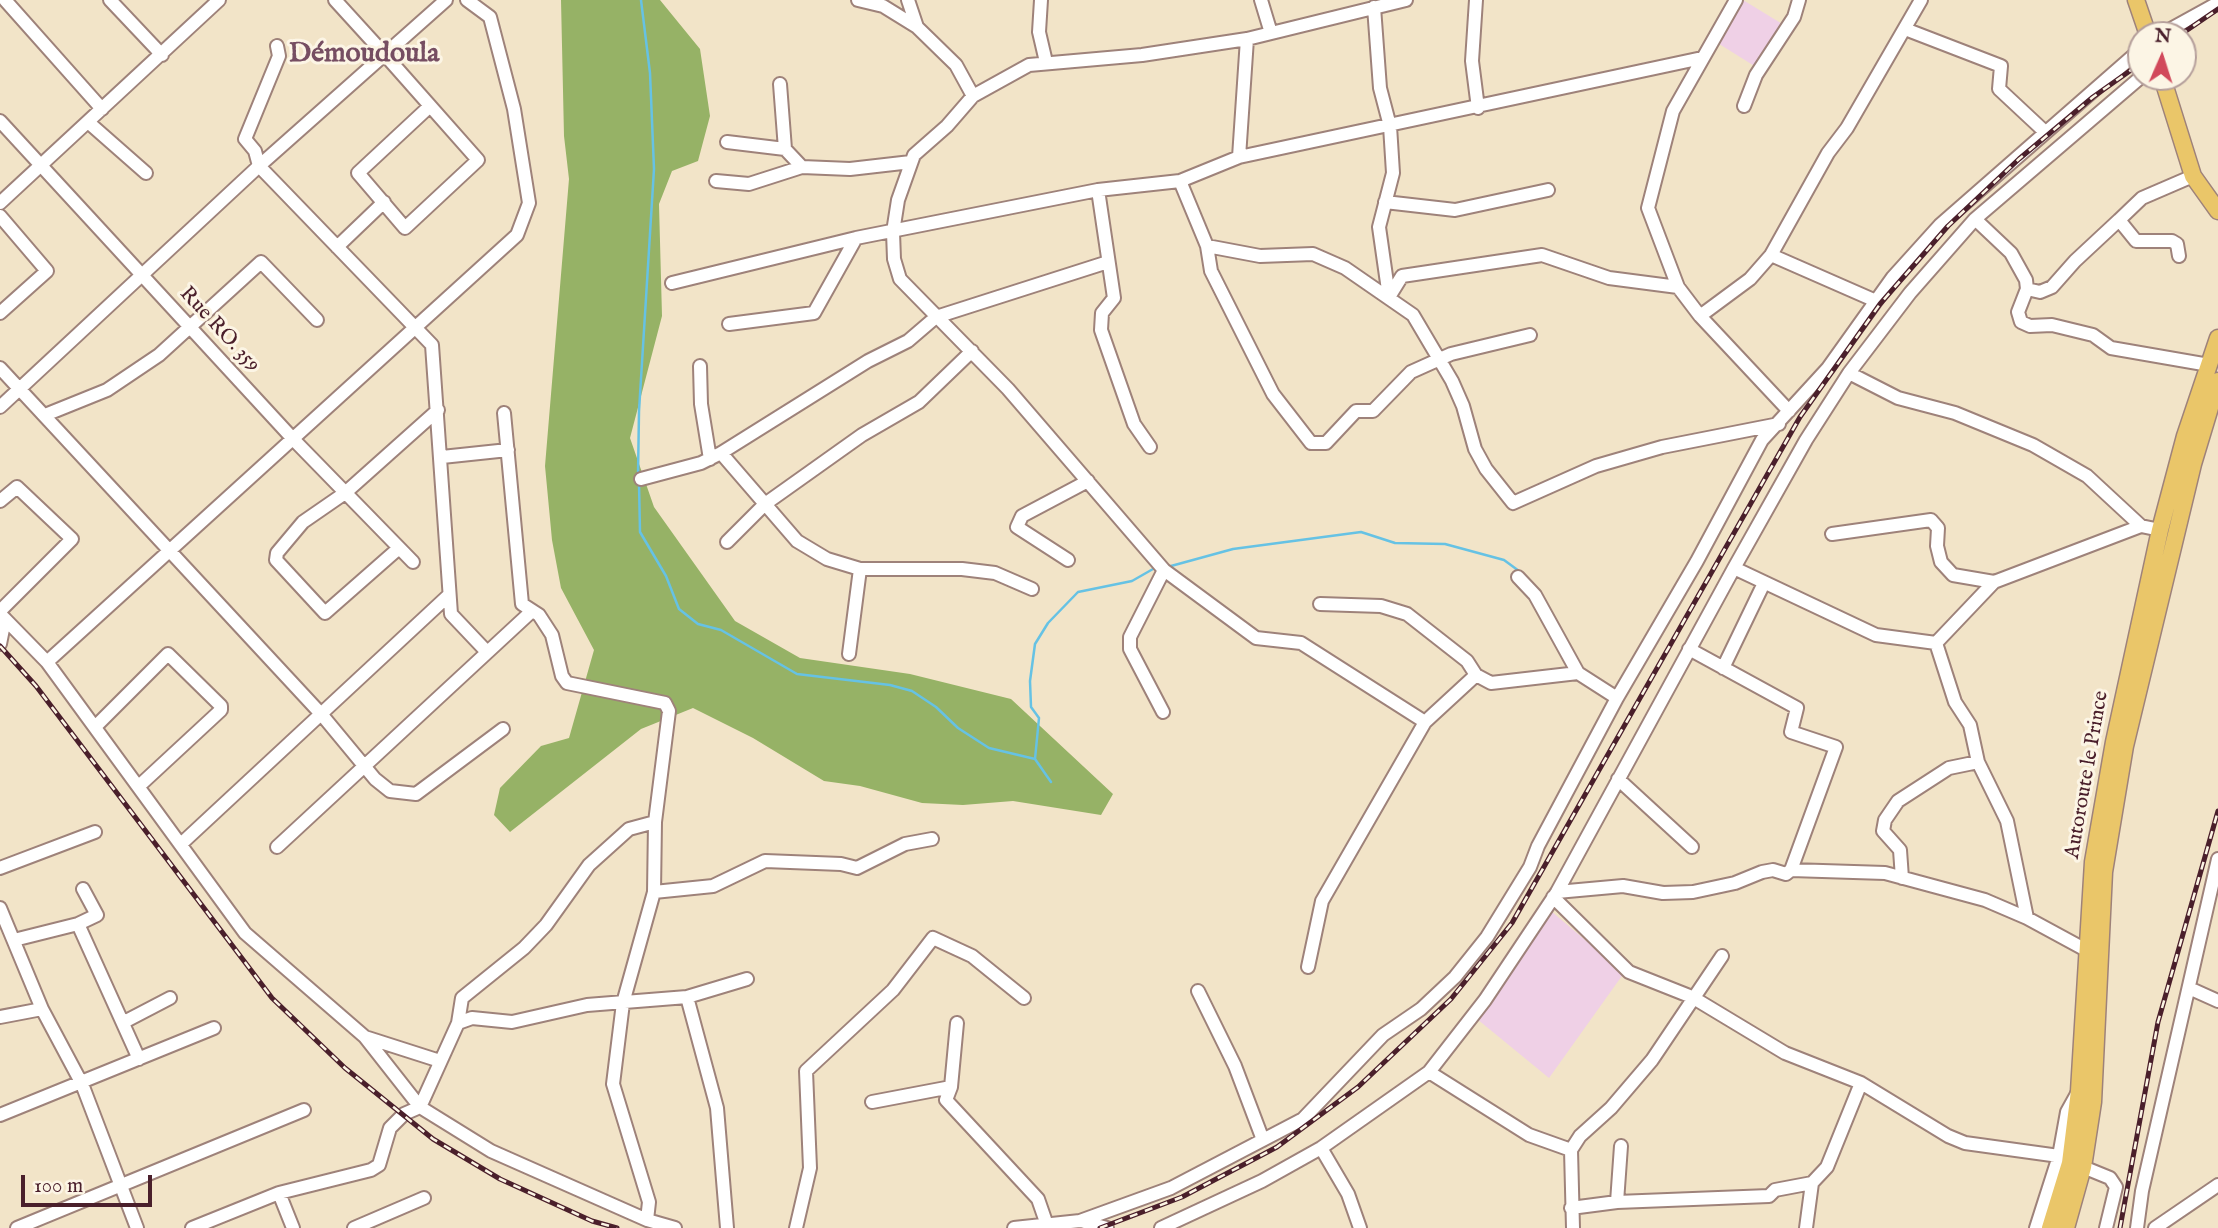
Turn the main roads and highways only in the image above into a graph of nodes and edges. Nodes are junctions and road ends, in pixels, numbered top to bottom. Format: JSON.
{"nodes":[{"id":1,"x":2136,"y":0,"type":"edge"},
{"id":2,"x":2143,"y":21,"type":"edge"},
{"id":3,"x":2166,"y":91,"type":"edge"},
{"id":4,"x":2218,"y":211,"type":"edge"},
{"id":5,"x":2218,"y":338,"type":"edge"},
{"id":6,"x":2218,"y":381,"type":"edge"},
{"id":7,"x":2050,"y":1228,"type":"edge"},
{"id":8,"x":2066,"y":1228,"type":"edge"}],
"edges":[{"from":1,"to":2,"type":"main road"},
{"from":3,"to":4,"type":"main road"},
{"from":5,"to":7,"type":"main road","name":"Autoroute le Prince"},
{"from":6,"to":8,"type":"main road","name":"Autoroute le Prince"}]}
